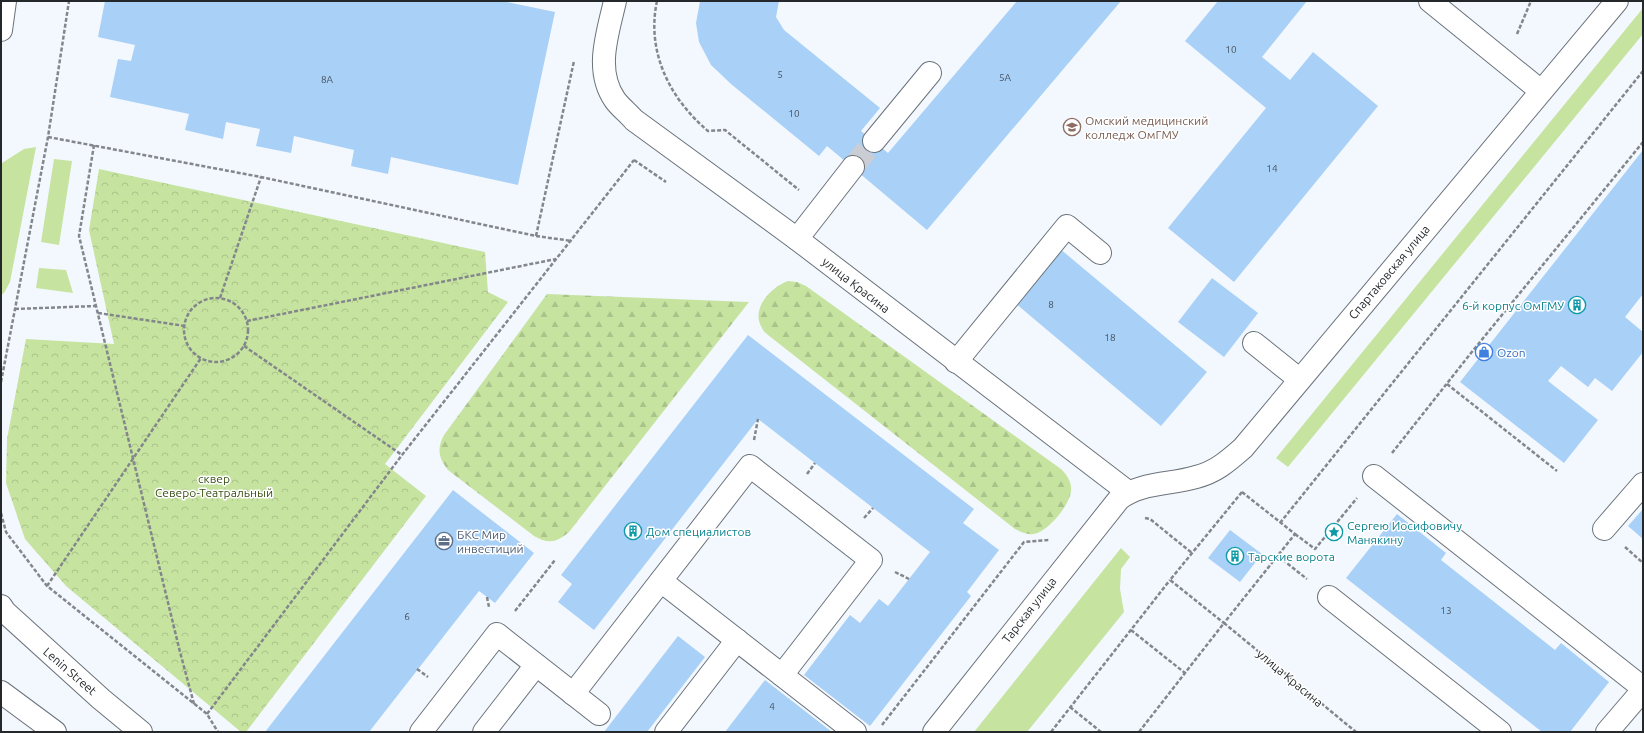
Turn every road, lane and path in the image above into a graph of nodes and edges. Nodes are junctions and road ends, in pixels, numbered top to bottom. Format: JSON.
{"nodes":[{"id":1,"x":5,"y":1,"type":"edge"},
{"id":2,"x":69,"y":1,"type":"edge"},
{"id":3,"x":615,"y":1,"type":"edge"},
{"id":4,"x":657,"y":1,"type":"edge"},
{"id":5,"x":1430,"y":1,"type":"edge"},
{"id":6,"x":1531,"y":1,"type":"edge"},
{"id":7,"x":1617,"y":1,"type":"edge"},
{"id":8,"x":1,"y":30,"type":"edge"},
{"id":9,"x":575,"y":54,"type":"dead end"},
{"id":10,"x":1505,"y":62,"type":"junction"},
{"id":11,"x":1643,"y":71,"type":"edge"},
{"id":12,"x":930,"y":72,"type":"dead end"},
{"id":13,"x":1541,"y":91,"type":"junction"},
{"id":14,"x":48,"y":137,"type":"junction"},
{"id":15,"x":874,"y":141,"type":"tunnel mouth"},
{"id":16,"x":1643,"y":142,"type":"edge"},
{"id":17,"x":94,"y":145,"type":"junction"},
{"id":18,"x":634,"y":160,"type":"dead end"},
{"id":19,"x":853,"y":168,"type":"tunnel mouth"},
{"id":20,"x":261,"y":177,"type":"junction"},
{"id":21,"x":821,"y":208,"type":"junction"},
{"id":22,"x":536,"y":236,"type":"junction"},
{"id":23,"x":797,"y":239,"type":"junction"},
{"id":24,"x":572,"y":241,"type":"junction"},
{"id":25,"x":1100,"y":253,"type":"dead end"},
{"id":26,"x":556,"y":259,"type":"junction"},
{"id":27,"x":220,"y":298,"type":"junction"},
{"id":28,"x":95,"y":306,"type":"junction"},
{"id":29,"x":15,"y":309,"type":"junction"},
{"id":30,"x":98,"y":313,"type":"junction"},
{"id":31,"x":247,"y":321,"type":"junction"},
{"id":32,"x":184,"y":326,"type":"junction"},
{"id":33,"x":1254,"y":343,"type":"dead end"},
{"id":34,"x":244,"y":346,"type":"junction"},
{"id":35,"x":201,"y":358,"type":"junction"},
{"id":36,"x":956,"y":362,"type":"junction"},
{"id":37,"x":1300,"y":379,"type":"junction"},
{"id":38,"x":1,"y":382,"type":"edge"},
{"id":39,"x":1447,"y":384,"type":"junction"},
{"id":40,"x":402,"y":455,"type":"junction"},
{"id":41,"x":133,"y":458,"type":"junction"},
{"id":42,"x":1557,"y":471,"type":"dead end"},
{"id":43,"x":1374,"y":476,"type":"junction"},
{"id":44,"x":1643,"y":484,"type":"edge"},
{"id":45,"x":1128,"y":492,"type":"junction"},
{"id":46,"x":1,"y":513,"type":"edge"},
{"id":47,"x":1142,"y":517,"type":"dead end"},
{"id":48,"x":1280,"y":523,"type":"junction"},
{"id":49,"x":1604,"y":529,"type":"dead end"},
{"id":50,"x":1295,"y":534,"type":"junction"},
{"id":51,"x":1052,"y":539,"type":"dead end"},
{"id":52,"x":1192,"y":553,"type":"junction"},
{"id":53,"x":1278,"y":556,"type":"junction"},
{"id":54,"x":555,"y":560,"type":"dead end"},
{"id":55,"x":1170,"y":580,"type":"junction"},
{"id":56,"x":661,"y":581,"type":"junction"},
{"id":57,"x":47,"y":586,"type":"junction"},
{"id":58,"x":1329,"y":597,"type":"joint"},
{"id":59,"x":1,"y":606,"type":"edge"},
{"id":60,"x":1224,"y":623,"type":"junction"},
{"id":61,"x":1131,"y":630,"type":"junction"},
{"id":62,"x":497,"y":634,"type":"junction"},
{"id":63,"x":737,"y":640,"type":"junction"},
{"id":64,"x":536,"y":665,"type":"junction"},
{"id":65,"x":1185,"y":673,"type":"junction"},
{"id":66,"x":782,"y":676,"type":"junction"},
{"id":67,"x":1643,"y":689,"type":"edge"},
{"id":68,"x":1,"y":692,"type":"edge"},
{"id":69,"x":573,"y":694,"type":"junction"},
{"id":70,"x":194,"y":704,"type":"junction"},
{"id":71,"x":1070,"y":707,"type":"junction"},
{"id":72,"x":207,"y":714,"type":"junction"},
{"id":73,"x":599,"y":714,"type":"dead end"},
{"id":74,"x":882,"y":725,"type":"dead end"},
{"id":75,"x":54,"y":732,"type":"edge"},
{"id":76,"x":142,"y":732,"type":"edge"},
{"id":77,"x":218,"y":732,"type":"edge"},
{"id":78,"x":421,"y":732,"type":"edge"},
{"id":79,"x":484,"y":732,"type":"edge"},
{"id":80,"x":666,"y":732,"type":"edge"},
{"id":81,"x":855,"y":732,"type":"edge"},
{"id":82,"x":934,"y":732,"type":"edge"},
{"id":83,"x":1051,"y":732,"type":"edge"},
{"id":84,"x":1101,"y":732,"type":"edge"},
{"id":85,"x":1140,"y":732,"type":"edge"},
{"id":86,"x":1356,"y":732,"type":"edge"},
{"id":87,"x":1500,"y":732,"type":"edge"},
{"id":88,"x":1607,"y":732,"type":"edge"}],
"edges":[{"from":1,"to":8,"type":"street"},
{"from":2,"to":14,"type":"path"},
{"from":3,"to":23,"type":"street","name":"улица Красина"},
{"from":4,"to":21,"type":"path"},
{"from":5,"to":10,"type":"street"},
{"from":6,"to":10,"type":"path"},
{"from":7,"to":13,"type":"street","name":"Спартаковская улица"},
{"from":9,"to":22,"type":"path"},
{"from":10,"to":13,"type":"street"},
{"from":11,"to":48,"type":"path"},
{"from":12,"to":15,"type":"street"},
{"from":13,"to":37,"type":"street","name":"Спартаковская улица"},
{"from":14,"to":17,"type":"path"},
{"from":14,"to":29,"type":"path"},
{"from":16,"to":39,"type":"path"},
{"from":17,"to":20,"type":"path"},
{"from":17,"to":28,"type":"path"},
{"from":18,"to":24,"type":"path"},
{"from":19,"to":21,"type":"street"},
{"from":20,"to":22,"type":"path"},
{"from":20,"to":27,"type":"path"},
{"from":21,"to":23,"type":"street"},
{"from":22,"to":24,"type":"path"},
{"from":23,"to":36,"type":"street","name":"улица Красина"},
{"from":24,"to":26,"type":"path"},
{"from":25,"to":36,"type":"street"},
{"from":26,"to":31,"type":"path"},
{"from":26,"to":40,"type":"path"},
{"from":27,"to":31,"type":"path"},
{"from":27,"to":32,"type":"path"},
{"from":28,"to":29,"type":"path"},
{"from":28,"to":30,"type":"path"},
{"from":29,"to":38,"type":"path"},
{"from":30,"to":32,"type":"path"},
{"from":30,"to":41,"type":"path"},
{"from":31,"to":34,"type":"path"},
{"from":32,"to":35,"type":"path"},
{"from":33,"to":37,"type":"street"},
{"from":34,"to":35,"type":"path"},
{"from":34,"to":40,"type":"path"},
{"from":35,"to":41,"type":"path"},
{"from":36,"to":45,"type":"street","name":"улица Красина"},
{"from":37,"to":45,"type":"street","name":"Спартаковская улица"},
{"from":39,"to":42,"type":"path"},
{"from":39,"to":43,"type":"path"},
{"from":40,"to":72,"type":"path"},
{"from":41,"to":57,"type":"path"},
{"from":41,"to":70,"type":"path"},
{"from":43,"to":50,"type":"path"},
{"from":43,"to":67,"type":"street"},
{"from":44,"to":49,"type":"street"},
{"from":45,"to":82,"type":"street","name":"Тарская улица"},
{"from":46,"to":57,"type":"path"},
{"from":47,"to":52,"type":"path"},
{"from":48,"to":50,"type":"path"},
{"from":48,"to":52,"type":"path"},
{"from":50,"to":53,"type":"path"},
{"from":51,"to":74,"type":"path"},
{"from":52,"to":55,"type":"path"},
{"from":53,"to":58,"type":"path"},
{"from":53,"to":60,"type":"path"},
{"from":54,"to":62,"type":"path"},
{"from":55,"to":60,"type":"path","name":"улица Красина"},
{"from":55,"to":61,"type":"path"},
{"from":56,"to":63,"type":"street"},
{"from":56,"to":66,"type":"street"},
{"from":56,"to":69,"type":"street"},
{"from":57,"to":70,"type":"path"},
{"from":58,"to":87,"type":"street"},
{"from":59,"to":76,"type":"street","name":"Lenin Street"},
{"from":60,"to":65,"type":"path"},
{"from":60,"to":86,"type":"path","name":"улица Красина"},
{"from":61,"to":65,"type":"path"},
{"from":61,"to":71,"type":"path"},
{"from":62,"to":64,"type":"street"},
{"from":62,"to":78,"type":"street"},
{"from":63,"to":66,"type":"street"},
{"from":63,"to":80,"type":"street"},
{"from":64,"to":69,"type":"street"},
{"from":64,"to":79,"type":"street"},
{"from":65,"to":85,"type":"path"},
{"from":66,"to":81,"type":"street"},
{"from":67,"to":88,"type":"street"},
{"from":68,"to":75,"type":"street"},
{"from":69,"to":73,"type":"street"},
{"from":70,"to":72,"type":"path"},
{"from":71,"to":83,"type":"path"},
{"from":71,"to":84,"type":"path"},
{"from":72,"to":77,"type":"path"}]}
